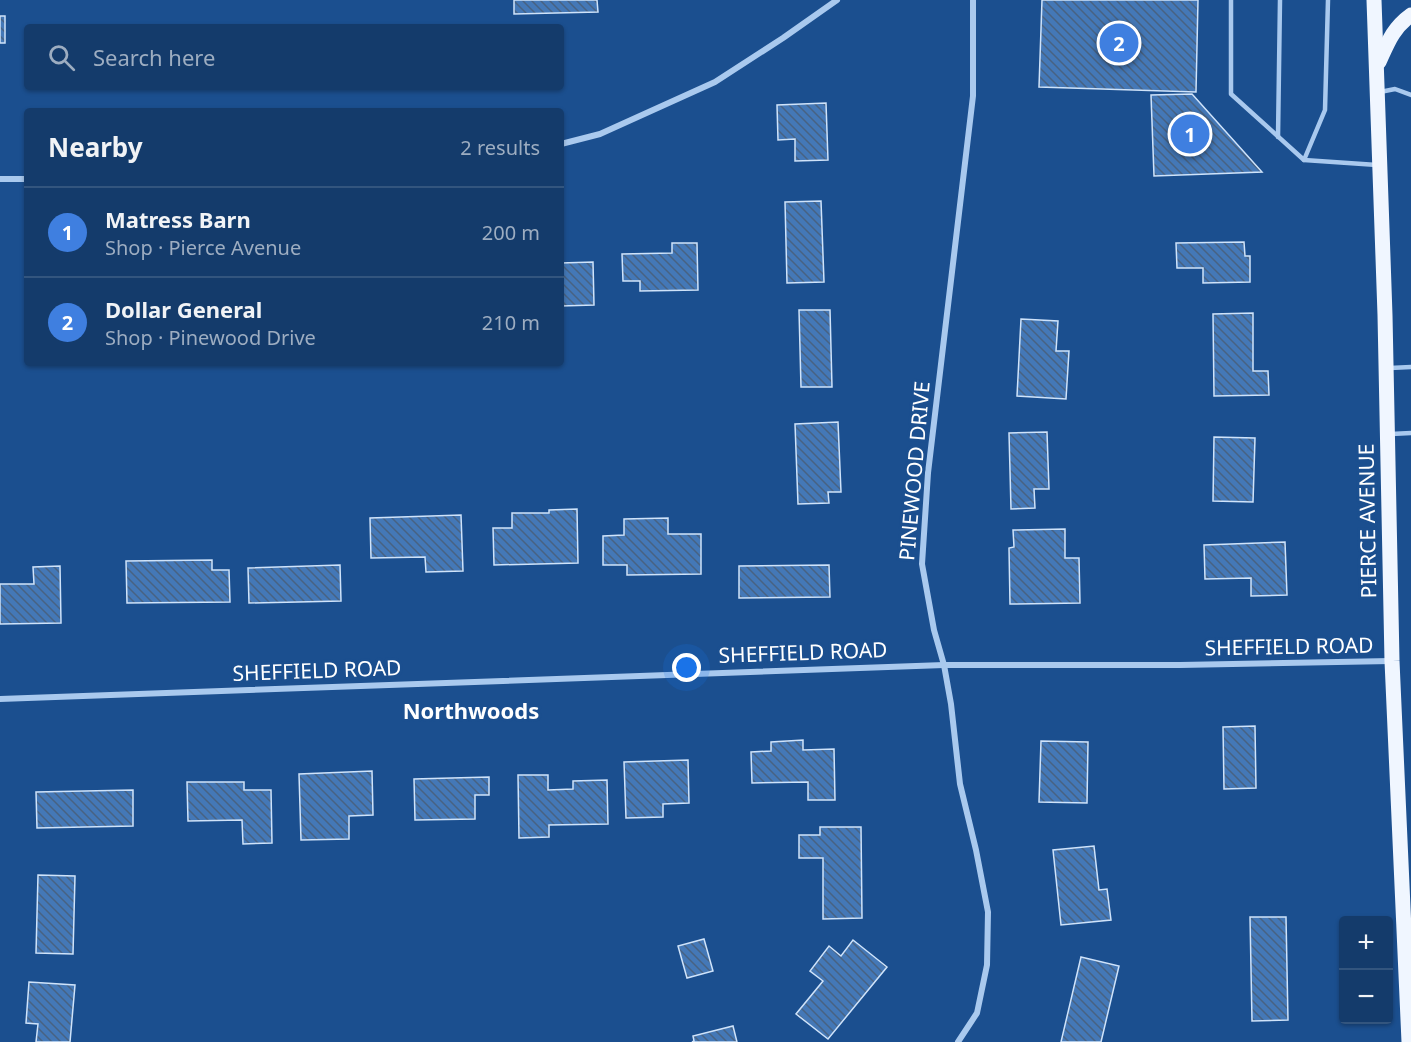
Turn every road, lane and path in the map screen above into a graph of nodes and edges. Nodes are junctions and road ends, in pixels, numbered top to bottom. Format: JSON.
{"nodes":[{"id":1,"x":837,"y":0,"type":"edge"},
{"id":2,"x":973,"y":0,"type":"edge"},
{"id":3,"x":1231,"y":0,"type":"edge"},
{"id":4,"x":1280,"y":0,"type":"edge"},
{"id":5,"x":1328,"y":0,"type":"edge"},
{"id":6,"x":1374,"y":0,"type":"edge"},
{"id":7,"x":1411,"y":15,"type":"edge"},
{"id":8,"x":1376,"y":68,"type":"junction"},
{"id":9,"x":1377,"y":93,"type":"junction"},
{"id":10,"x":1411,"y":95,"type":"edge"},
{"id":11,"x":1278,"y":137,"type":"junction"},
{"id":12,"x":564,"y":143,"type":"edge"},
{"id":13,"x":1304,"y":160,"type":"junction"},
{"id":14,"x":1380,"y":166,"type":"junction"},
{"id":15,"x":0,"y":179,"type":"edge"},
{"id":16,"x":24,"y":179,"type":"edge"},
{"id":17,"x":1411,"y":367,"type":"edge"},
{"id":18,"x":1386,"y":368,"type":"junction"},
{"id":19,"x":1411,"y":433,"type":"edge"},
{"id":20,"x":1388,"y":434,"type":"junction"},
{"id":21,"x":1392,"y":661,"type":"junction"},
{"id":22,"x":944,"y":665,"type":"junction"},
{"id":23,"x":0,"y":699,"type":"edge"},
{"id":24,"x":958,"y":1042,"type":"edge"},
{"id":25,"x":1408,"y":1042,"type":"edge"}],
"edges":[{"from":1,"to":12,"type":"street"},
{"from":2,"to":22,"type":"street","name":"PINEWOOD DRIVE"},
{"from":3,"to":11,"type":"lane"},
{"from":4,"to":11,"type":"lane"},
{"from":5,"to":13,"type":"lane"},
{"from":6,"to":8,"type":"main road","name":"PIERCE AVENUE"},
{"from":7,"to":8,"type":"main road"},
{"from":8,"to":9,"type":"main road","name":"PIERCE AVENUE"},
{"from":9,"to":10,"type":"lane"},
{"from":9,"to":14,"type":"main road","name":"PIERCE AVENUE"},
{"from":11,"to":13,"type":"lane"},
{"from":13,"to":14,"type":"lane"},
{"from":14,"to":18,"type":"main road","name":"PIERCE AVENUE"},
{"from":15,"to":16,"type":"street"},
{"from":17,"to":18,"type":"lane"},
{"from":18,"to":20,"type":"main road","name":"PIERCE AVENUE"},
{"from":19,"to":20,"type":"lane"},
{"from":20,"to":21,"type":"main road","name":"PIERCE AVENUE"},
{"from":21,"to":22,"type":"street","name":"SHEFFIELD ROAD"},
{"from":21,"to":25,"type":"main road","name":"PIERCE AVENUE"},
{"from":22,"to":23,"type":"street","name":"SHEFFIELD ROAD"},
{"from":22,"to":24,"type":"street","name":"PINEWOOD DRIVE"}]}
